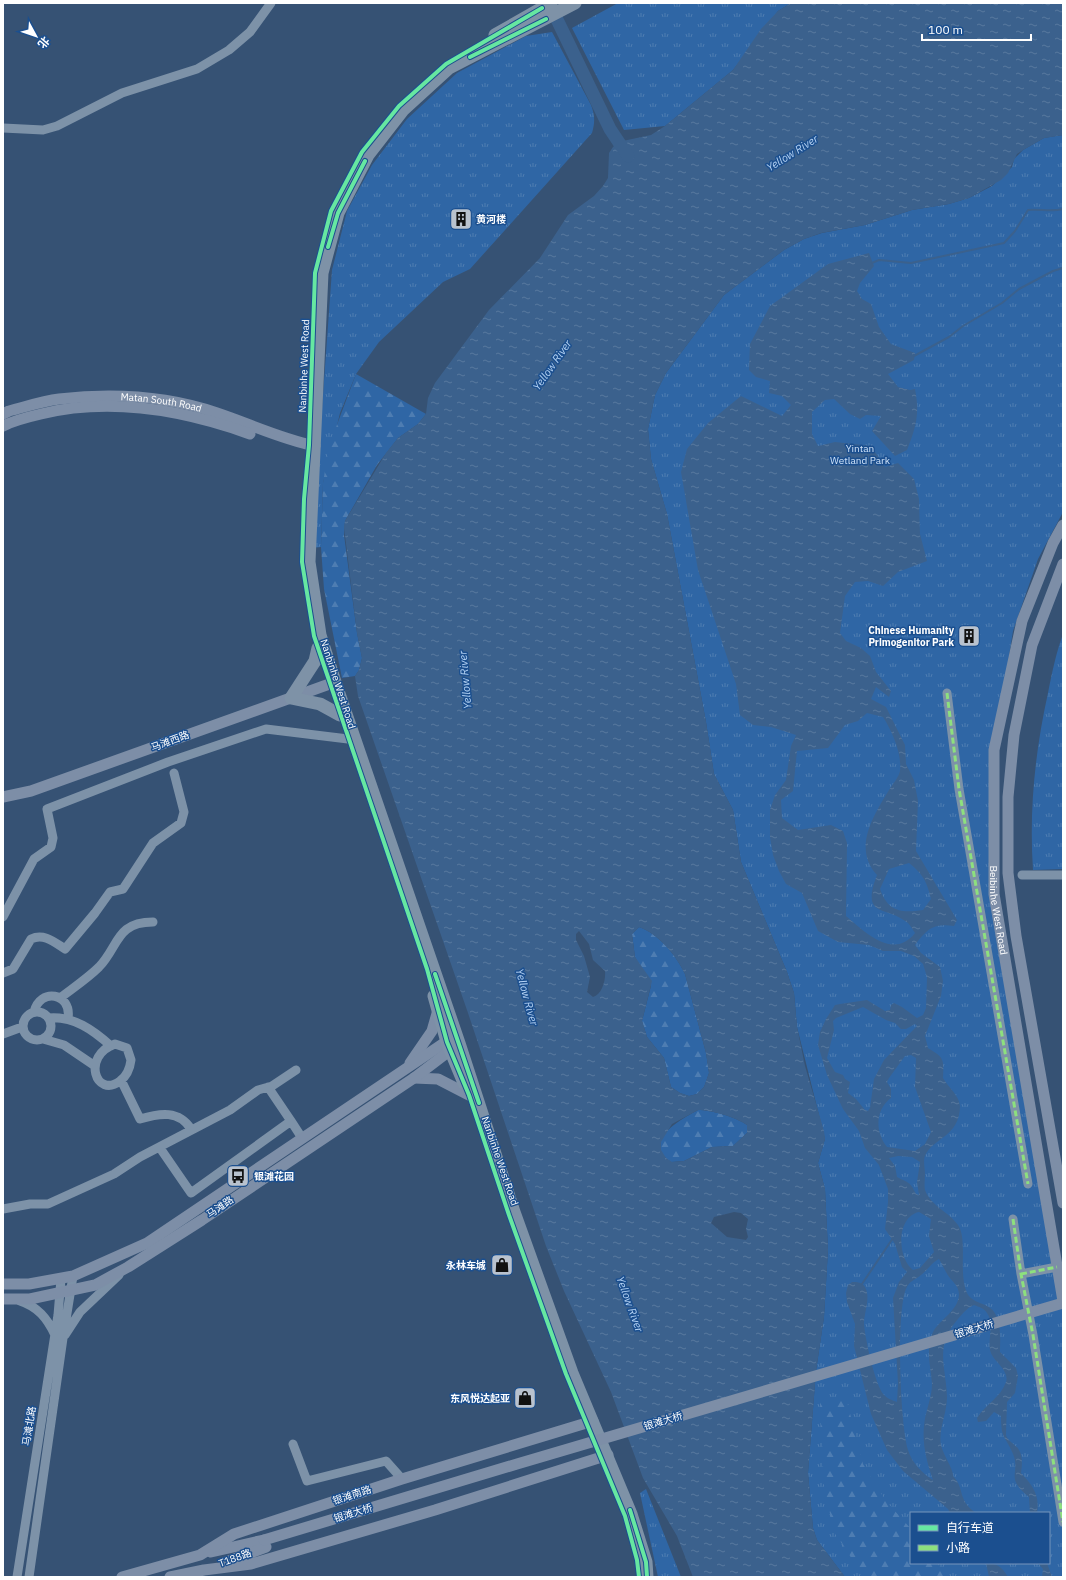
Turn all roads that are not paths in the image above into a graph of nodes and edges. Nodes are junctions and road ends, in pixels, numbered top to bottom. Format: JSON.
{"nodes":[{"id":1,"x":271,"y":3,"type":"edge"},
{"id":2,"x":571,"y":6,"type":"edge"},
{"id":3,"x":546,"y":10,"type":"edge"},
{"id":4,"x":3,"y":128,"type":"edge"},
{"id":5,"x":3,"y":414,"type":"edge"},
{"id":6,"x":3,"y":426,"type":"edge"},
{"id":7,"x":312,"y":449,"type":"junction"},
{"id":8,"x":1063,"y":525,"type":"edge"},
{"id":9,"x":1063,"y":564,"type":"edge"},
{"id":10,"x":318,"y":648,"type":"junction"},
{"id":11,"x":332,"y":683,"type":"junction"},
{"id":12,"x":947,"y":693,"type":"dead end"},
{"id":13,"x":291,"y":698,"type":"junction"},
{"id":14,"x":340,"y":715,"type":"junction"},
{"id":15,"x":348,"y":739,"type":"junction"},
{"id":16,"x":174,"y":773,"type":"dead end"},
{"id":17,"x":3,"y":797,"type":"edge"},
{"id":18,"x":1022,"y":875,"type":"dead end"},
{"id":19,"x":1063,"y":875,"type":"edge"},
{"id":20,"x":3,"y":917,"type":"edge"},
{"id":21,"x":153,"y":922,"type":"dead end"},
{"id":22,"x":3,"y":974,"type":"edge"},
{"id":23,"x":60,"y":998,"type":"junction"},
{"id":24,"x":438,"y":1010,"type":"junction"},
{"id":25,"x":34,"y":1012,"type":"junction"},
{"id":26,"x":48,"y":1018,"type":"junction"},
{"id":27,"x":68,"y":1018,"type":"junction"},
{"id":28,"x":22,"y":1026,"type":"junction"},
{"id":29,"x":3,"y":1034,"type":"edge"},
{"id":30,"x":43,"y":1039,"type":"junction"},
{"id":31,"x":453,"y":1042,"type":"junction"},
{"id":32,"x":111,"y":1046,"type":"junction"},
{"id":33,"x":95,"y":1066,"type":"junction"},
{"id":34,"x":296,"y":1070,"type":"dead end"},
{"id":35,"x":410,"y":1073,"type":"junction"},
{"id":36,"x":121,"y":1080,"type":"junction"},
{"id":37,"x":268,"y":1087,"type":"junction"},
{"id":38,"x":469,"y":1095,"type":"junction"},
{"id":39,"x":291,"y":1121,"type":"junction"},
{"id":40,"x":191,"y":1130,"type":"junction"},
{"id":41,"x":302,"y":1138,"type":"junction"},
{"id":42,"x":160,"y":1148,"type":"junction"},
{"id":43,"x":1028,"y":1184,"type":"dead end"},
{"id":44,"x":1063,"y":1203,"type":"edge"},
{"id":45,"x":3,"y":1209,"type":"edge"},
{"id":46,"x":1013,"y":1219,"type":"dead end"},
{"id":47,"x":128,"y":1267,"type":"junction"},
{"id":48,"x":1057,"y":1267,"type":"junction"},
{"id":49,"x":1021,"y":1274,"type":"junction"},
{"id":50,"x":73,"y":1276,"type":"junction"},
{"id":51,"x":62,"y":1278,"type":"junction"},
{"id":52,"x":3,"y":1284,"type":"edge"},
{"id":53,"x":1062,"y":1286,"type":"edge"},
{"id":54,"x":71,"y":1290,"type":"junction"},
{"id":55,"x":59,"y":1293,"type":"junction"},
{"id":56,"x":3,"y":1299,"type":"edge"},
{"id":57,"x":17,"y":1300,"type":"junction"},
{"id":58,"x":1063,"y":1302,"type":"edge"},
{"id":59,"x":1063,"y":1311,"type":"edge"},
{"id":60,"x":59,"y":1336,"type":"junction"},
{"id":61,"x":590,"y":1422,"type":"junction"},
{"id":62,"x":293,"y":1444,"type":"dead end"},
{"id":63,"x":605,"y":1456,"type":"junction"},
{"id":64,"x":402,"y":1479,"type":"junction"},
{"id":65,"x":1063,"y":1522,"type":"edge"},
{"id":66,"x":265,"y":1544,"type":"junction"},
{"id":67,"x":200,"y":1555,"type":"junction"},
{"id":68,"x":204,"y":1570,"type":"junction"},
{"id":69,"x":17,"y":1577,"type":"edge"},
{"id":70,"x":30,"y":1577,"type":"edge"},
{"id":71,"x":122,"y":1577,"type":"edge"},
{"id":72,"x":170,"y":1577,"type":"edge"},
{"id":73,"x":639,"y":1577,"type":"edge"},
{"id":74,"x":647,"y":1577,"type":"edge"}],
"edges":[{"from":1,"to":4,"type":"street"},
{"from":2,"to":3,"type":"highway","name":"Nanbinhe West Road"},
{"from":3,"to":7,"type":"highway","name":"Nanbinhe West Road"},
{"from":5,"to":7,"type":"main road","name":"Matan South Road"},
{"from":6,"to":7,"type":"main road","name":"Matan South Road"},
{"from":7,"to":10,"type":"highway","name":"Nanbinhe West Road"},
{"from":7,"to":11,"type":"highway","name":"Nanbinhe West Road"},
{"from":8,"to":48,"type":"main road","name":"Beibinhe West Road"},
{"from":9,"to":44,"type":"main road","name":"Beibinhe West Road"},
{"from":10,"to":11,"type":"highway","name":"Nanbinhe West Road"},
{"from":10,"to":13,"type":"highway"},
{"from":11,"to":13,"type":"main road","name":"马滩西路"},
{"from":11,"to":14,"type":"highway","name":"Nanbinhe West Road"},
{"from":11,"to":31,"type":"highway","name":"Nanbinhe West Road"},
{"from":12,"to":43,"type":"street"},
{"from":13,"to":14,"type":"highway"},
{"from":13,"to":17,"type":"main road","name":"马滩西路"},
{"from":14,"to":15,"type":"highway","name":"Nanbinhe West Road"},
{"from":15,"to":20,"type":"street"},
{"from":15,"to":24,"type":"highway","name":"Nanbinhe West Road"},
{"from":16,"to":22,"type":"street"},
{"from":18,"to":19,"type":"street"},
{"from":21,"to":23,"type":"street"},
{"from":23,"to":25,"type":"street"},
{"from":23,"to":27,"type":"street"},
{"from":24,"to":31,"type":"highway","name":"Nanbinhe West Road"},
{"from":24,"to":35,"type":"main road"},
{"from":25,"to":26,"type":"street"},
{"from":25,"to":28,"type":"street"},
{"from":26,"to":27,"type":"street"},
{"from":26,"to":30,"type":"street"},
{"from":27,"to":32,"type":"street"},
{"from":28,"to":29,"type":"street"},
{"from":28,"to":30,"type":"street"},
{"from":30,"to":33,"type":"street"},
{"from":31,"to":35,"type":"main road","name":"马滩路"},
{"from":31,"to":38,"type":"highway","name":"Nanbinhe West Road"},
{"from":31,"to":61,"type":"highway","name":"Nanbinhe West Road"},
{"from":32,"to":33,"type":"street"},
{"from":32,"to":36,"type":"street"},
{"from":33,"to":36,"type":"street"},
{"from":34,"to":37,"type":"street"},
{"from":35,"to":38,"type":"main road"},
{"from":35,"to":41,"type":"main road","name":"马滩路"},
{"from":35,"to":47,"type":"main road","name":"马滩路"},
{"from":36,"to":40,"type":"street"},
{"from":37,"to":39,"type":"street"},
{"from":37,"to":40,"type":"street"},
{"from":38,"to":61,"type":"highway","name":"Nanbinhe West Road"},
{"from":39,"to":41,"type":"street"},
{"from":39,"to":42,"type":"street"},
{"from":40,"to":42,"type":"street"},
{"from":41,"to":50,"type":"main road","name":"马滩路"},
{"from":42,"to":45,"type":"street"},
{"from":46,"to":49,"type":"street"},
{"from":47,"to":54,"type":"main road","name":"马滩路"},
{"from":47,"to":60,"type":"street"},
{"from":48,"to":49,"type":"street"},
{"from":48,"to":53,"type":"main road","name":"Beibinhe West Road"},
{"from":49,"to":65,"type":"street"},
{"from":50,"to":51,"type":"main road","name":"马滩路"},
{"from":50,"to":54,"type":"street"},
{"from":51,"to":52,"type":"main road","name":"马滩路"},
{"from":51,"to":55,"type":"street","name":"马滩北路"},
{"from":53,"to":58,"type":"main road","name":"Beibinhe West Road"},
{"from":54,"to":55,"type":"main road","name":"马滩路"},
{"from":54,"to":60,"type":"street"},
{"from":55,"to":57,"type":"main road","name":"马滩路"},
{"from":55,"to":60,"type":"street","name":"马滩北路"},
{"from":56,"to":57,"type":"main road","name":"马滩路"},
{"from":57,"to":60,"type":"street"},
{"from":58,"to":66,"type":"main road","name":"银滩大桥","bridge":true},
{"from":59,"to":66,"type":"main road","name":"银滩大桥"},
{"from":60,"to":69,"type":"street","name":"马滩北路"},
{"from":60,"to":70,"type":"street","name":"马滩北路"},
{"from":61,"to":63,"type":"highway"},
{"from":61,"to":64,"type":"main road","name":"银滩南路"},
{"from":62,"to":64,"type":"street"},
{"from":63,"to":68,"type":"main road"},
{"from":63,"to":73,"type":"highway"},
{"from":63,"to":74,"type":"highway"},
{"from":64,"to":67,"type":"main road","name":"银滩南路"},
{"from":66,"to":67,"type":"main road","name":"T188路"},
{"from":66,"to":68,"type":"main road","name":"T188路"},
{"from":67,"to":71,"type":"main road","name":"银滩南路"},
{"from":68,"to":72,"type":"main road"}]}
